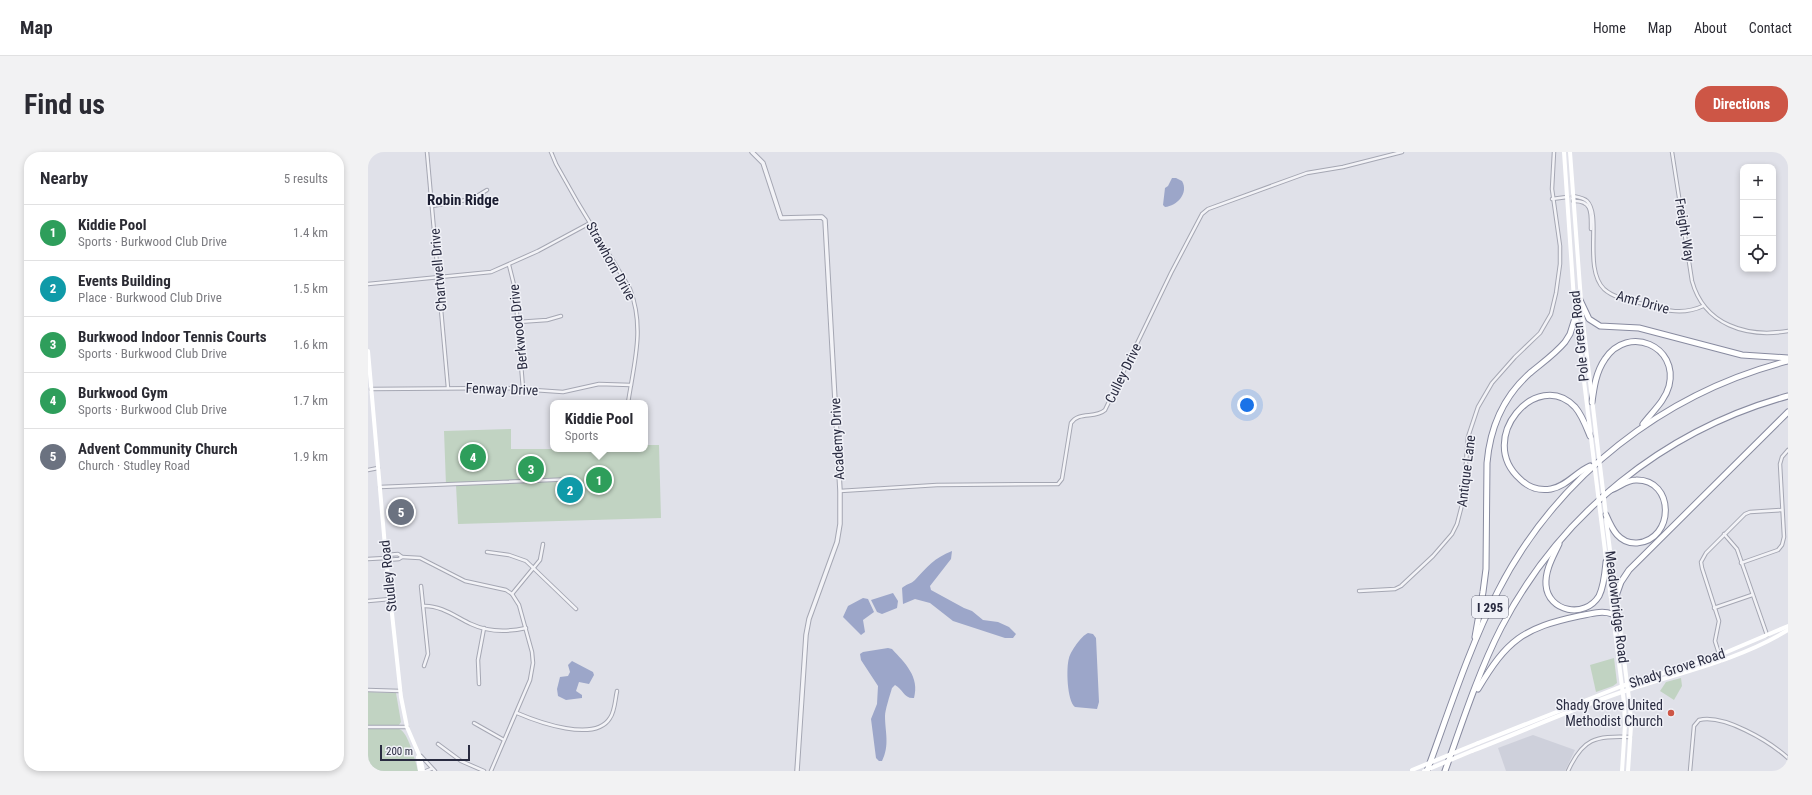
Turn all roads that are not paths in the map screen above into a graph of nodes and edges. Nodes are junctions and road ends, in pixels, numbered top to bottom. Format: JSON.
{"nodes":[{"id":1,"x":427,"y":152,"type":"edge"},
{"id":2,"x":551,"y":152,"type":"edge"},
{"id":3,"x":1402,"y":152,"type":"edge"},
{"id":4,"x":1554,"y":152,"type":"edge"},
{"id":5,"x":1564,"y":152,"type":"edge"},
{"id":6,"x":1570,"y":152,"type":"edge"},
{"id":7,"x":1672,"y":152,"type":"edge"},
{"id":8,"x":753,"y":153,"type":"edge"},
{"id":9,"x":1571,"y":169,"type":"junction"},
{"id":10,"x":487,"y":190,"type":"dead end"},
{"id":11,"x":1567,"y":197,"type":"junction"},
{"id":12,"x":1552,"y":199,"type":"junction"},
{"id":13,"x":1573,"y":200,"type":"junction"},
{"id":14,"x":432,"y":206,"type":"junction"},
{"id":15,"x":590,"y":223,"type":"junction"},
{"id":16,"x":509,"y":265,"type":"junction"},
{"id":17,"x":438,"y":277,"type":"junction"},
{"id":18,"x":368,"y":284,"type":"edge"},
{"id":19,"x":1580,"y":300,"type":"junction"},
{"id":20,"x":1703,"y":306,"type":"junction"},
{"id":21,"x":1576,"y":315,"type":"junction"},
{"id":22,"x":561,"y":316,"type":"dead end"},
{"id":23,"x":518,"y":322,"type":"junction"},
{"id":24,"x":1788,"y":331,"type":"edge"},
{"id":25,"x":368,"y":351,"type":"edge"},
{"id":26,"x":1788,"y":359,"type":"edge"},
{"id":27,"x":631,"y":385,"type":"junction"},
{"id":28,"x":448,"y":388,"type":"junction"},
{"id":29,"x":371,"y":389,"type":"junction"},
{"id":30,"x":523,"y":389,"type":"junction"},
{"id":31,"x":1788,"y":396,"type":"edge"},
{"id":32,"x":628,"y":400,"type":"edge"},
{"id":33,"x":1592,"y":402,"type":"junction"},
{"id":34,"x":1788,"y":412,"type":"edge"},
{"id":35,"x":374,"y":416,"type":"junction"},
{"id":36,"x":368,"y":417,"type":"edge"},
{"id":37,"x":1638,"y":430,"type":"junction"},
{"id":38,"x":1590,"y":436,"type":"junction"},
{"id":39,"x":1788,"y":450,"type":"edge"},
{"id":40,"x":1593,"y":465,"type":"junction"},
{"id":41,"x":378,"y":468,"type":"junction"},
{"id":42,"x":368,"y":470,"type":"edge"},
{"id":43,"x":575,"y":479,"type":"dead end"},
{"id":44,"x":380,"y":487,"type":"junction"},
{"id":45,"x":840,"y":491,"type":"junction"},
{"id":46,"x":1608,"y":491,"type":"junction"},
{"id":47,"x":1782,"y":510,"type":"junction"},
{"id":48,"x":1606,"y":515,"type":"junction"},
{"id":49,"x":1601,"y":519,"type":"joint"},
{"id":50,"x":1724,"y":534,"type":"junction"},
{"id":51,"x":1562,"y":537,"type":"junction"},
{"id":52,"x":543,"y":544,"type":"dead end"},
{"id":53,"x":487,"y":552,"type":"dead end"},
{"id":54,"x":386,"y":558,"type":"junction"},
{"id":55,"x":368,"y":559,"type":"edge"},
{"id":56,"x":1606,"y":562,"type":"junction"},
{"id":57,"x":1741,"y":563,"type":"junction"},
{"id":58,"x":534,"y":568,"type":"junction"},
{"id":59,"x":421,"y":586,"type":"dead end"},
{"id":60,"x":1359,"y":591,"type":"dead end"},
{"id":61,"x":512,"y":594,"type":"junction"},
{"id":62,"x":1752,"y":595,"type":"junction"},
{"id":63,"x":1616,"y":596,"type":"junction"},
{"id":64,"x":390,"y":599,"type":"junction"},
{"id":65,"x":368,"y":601,"type":"edge"},
{"id":66,"x":423,"y":606,"type":"junction"},
{"id":67,"x":1714,"y":608,"type":"junction"},
{"id":68,"x":576,"y":609,"type":"dead end"},
{"id":69,"x":1612,"y":614,"type":"junction"},
{"id":70,"x":1788,"y":626,"type":"edge"},
{"id":71,"x":484,"y":628,"type":"junction"},
{"id":72,"x":526,"y":628,"type":"junction"},
{"id":73,"x":1788,"y":630,"type":"edge"},
{"id":74,"x":1767,"y":635,"type":"junction"},
{"id":75,"x":1472,"y":650,"type":"junction"},
{"id":76,"x":1720,"y":655,"type":"junction"},
{"id":77,"x":1721,"y":661,"type":"junction"},
{"id":78,"x":424,"y":666,"type":"dead end"},
{"id":79,"x":479,"y":684,"type":"dead end"},
{"id":80,"x":1627,"y":684,"type":"junction"},
{"id":81,"x":1622,"y":686,"type":"junction"},
{"id":82,"x":368,"y":690,"type":"edge"},
{"id":83,"x":1628,"y":690,"type":"junction"},
{"id":84,"x":400,"y":691,"type":"junction"},
{"id":85,"x":617,"y":691,"type":"dead end"},
{"id":86,"x":1623,"y":692,"type":"junction"},
{"id":87,"x":1471,"y":700,"type":"junction"},
{"id":88,"x":517,"y":713,"type":"junction"},
{"id":89,"x":474,"y":723,"type":"dead end"},
{"id":90,"x":368,"y":727,"type":"edge"},
{"id":91,"x":407,"y":727,"type":"junction"},
{"id":92,"x":1624,"y":737,"type":"junction"},
{"id":93,"x":1630,"y":737,"type":"junction"},
{"id":94,"x":504,"y":740,"type":"junction"},
{"id":95,"x":438,"y":744,"type":"dead end"},
{"id":96,"x":418,"y":752,"type":"junction"},
{"id":97,"x":1788,"y":758,"type":"edge"},
{"id":98,"x":431,"y":768,"type":"junction"},
{"id":99,"x":1410,"y":770,"type":"edge"},
{"id":100,"x":422,"y":771,"type":"edge"},
{"id":101,"x":426,"y":771,"type":"edge"},
{"id":102,"x":434,"y":771,"type":"edge"},
{"id":103,"x":484,"y":771,"type":"edge"},
{"id":104,"x":491,"y":771,"type":"edge"},
{"id":105,"x":797,"y":771,"type":"edge"},
{"id":106,"x":1424,"y":771,"type":"edge"},
{"id":107,"x":1428,"y":771,"type":"edge"},
{"id":108,"x":1445,"y":771,"type":"edge"},
{"id":109,"x":1568,"y":771,"type":"edge"},
{"id":110,"x":1622,"y":771,"type":"edge"},
{"id":111,"x":1628,"y":771,"type":"edge"},
{"id":112,"x":1690,"y":771,"type":"edge"}],
"edges":[{"from":1,"to":14,"type":"street","name":"Chartwell Drive"},
{"from":2,"to":15,"type":"street","name":"Strawhorn Drive"},
{"from":3,"to":45,"type":"street","name":"Culley Drive"},
{"from":4,"to":12,"type":"street","name":"Antique Lane"},
{"from":5,"to":11,"type":"main road","name":"Pole Green Road"},
{"from":6,"to":9,"type":"main road","name":"Pole Green Road"},
{"from":7,"to":20,"type":"street","name":"Freight Way"},
{"from":8,"to":45,"type":"street","name":"Academy Drive"},
{"from":9,"to":11,"type":"main road"},
{"from":9,"to":13,"type":"main road","name":"Pole Green Road"},
{"from":10,"to":14,"type":"street"},
{"from":11,"to":12,"type":"street"},
{"from":11,"to":13,"type":"main road"},
{"from":11,"to":21,"type":"main road","name":"Pole Green Road"},
{"from":12,"to":60,"type":"street","name":"Antique Lane"},
{"from":13,"to":19,"type":"main road","name":"Pole Green Road"},
{"from":13,"to":20,"type":"street","name":"Amf Drive"},
{"from":14,"to":17,"type":"street","name":"Chartwell Drive"},
{"from":15,"to":16,"type":"street"},
{"from":15,"to":27,"type":"street","name":"Strawhorn Drive"},
{"from":16,"to":17,"type":"street"},
{"from":16,"to":23,"type":"street","name":"Berkwood Drive"},
{"from":17,"to":18,"type":"street"},
{"from":17,"to":28,"type":"street","name":"Chartwell Drive"},
{"from":19,"to":26,"type":"highway"},
{"from":19,"to":33,"type":"main road","name":"Pole Green Road"},
{"from":20,"to":24,"type":"street"},
{"from":21,"to":38,"type":"main road","name":"Pole Green Road"},
{"from":21,"to":75,"type":"highway"},
{"from":22,"to":23,"type":"street"},
{"from":23,"to":30,"type":"street","name":"Berkwood Drive"},
{"from":25,"to":29,"type":"main road","name":"Studley Road"},
{"from":26,"to":37,"type":"highway","number":"I 295"},
{"from":27,"to":30,"type":"street","name":"Fenway Drive"},
{"from":27,"to":32,"type":"street","name":"Strawhorn Drive"},
{"from":28,"to":29,"type":"street","name":"Fenway Drive"},
{"from":28,"to":30,"type":"street","name":"Fenway Drive"},
{"from":29,"to":35,"type":"main road","name":"Studley Road"},
{"from":31,"to":46,"type":"highway","number":"I 295"},
{"from":33,"to":37,"type":"highway"},
{"from":33,"to":48,"type":"main road","name":"Pole Green Road","bridge":true},
{"from":34,"to":63,"type":"highway"},
{"from":35,"to":36,"type":"street"},
{"from":35,"to":41,"type":"main road","name":"Studley Road"},
{"from":37,"to":40,"type":"highway","number":"I 295"},
{"from":38,"to":40,"type":"highway"},
{"from":38,"to":49,"type":"main road","name":"Pole Green Road","bridge":true},
{"from":39,"to":47,"type":"street"},
{"from":40,"to":75,"type":"highway","number":"I 295"},
{"from":41,"to":42,"type":"street"},
{"from":41,"to":44,"type":"main road","name":"Studley Road"},
{"from":43,"to":44,"type":"street"},
{"from":44,"to":54,"type":"main road","name":"Studley Road"},
{"from":45,"to":105,"type":"street","name":"Academy Drive"},
{"from":46,"to":48,"type":"highway"},
{"from":46,"to":51,"type":"highway","number":"I 295"},
{"from":47,"to":50,"type":"street"},
{"from":47,"to":57,"type":"street"},
{"from":48,"to":63,"type":"main road","name":"Meadowbridge Road"},
{"from":49,"to":56,"type":"main road","name":"Meadowbridge Road"},
{"from":50,"to":57,"type":"street"},
{"from":50,"to":67,"type":"street"},
{"from":51,"to":56,"type":"highway"},
{"from":51,"to":87,"type":"highway","number":"I 295"},
{"from":52,"to":58,"type":"street"},
{"from":53,"to":58,"type":"street"},
{"from":54,"to":55,"type":"street"},
{"from":54,"to":61,"type":"street"},
{"from":54,"to":64,"type":"main road","name":"Studley Road"},
{"from":56,"to":69,"type":"main road","name":"Meadowbridge Road"},
{"from":57,"to":62,"type":"street"},
{"from":58,"to":61,"type":"street"},
{"from":58,"to":68,"type":"street"},
{"from":59,"to":66,"type":"street"},
{"from":61,"to":72,"type":"street"},
{"from":62,"to":67,"type":"street"},
{"from":62,"to":74,"type":"street"},
{"from":63,"to":80,"type":"main road","name":"Meadowbridge Road"},
{"from":64,"to":65,"type":"street"},
{"from":64,"to":84,"type":"main road","name":"Studley Road"},
{"from":66,"to":71,"type":"street"},
{"from":66,"to":78,"type":"street"},
{"from":67,"to":76,"type":"street"},
{"from":69,"to":81,"type":"main road","name":"Meadowbridge Road"},
{"from":69,"to":87,"type":"highway"},
{"from":70,"to":74,"type":"main road","name":"Shady Grove Road"},
{"from":71,"to":72,"type":"street"},
{"from":71,"to":79,"type":"street"},
{"from":72,"to":88,"type":"street"},
{"from":73,"to":77,"type":"main road","name":"Shady Grove Road"},
{"from":74,"to":76,"type":"main road","name":"Shady Grove Road"},
{"from":75,"to":107,"type":"highway","number":"I 295"},
{"from":76,"to":77,"type":"street"},
{"from":76,"to":80,"type":"main road","name":"Shady Grove Road"},
{"from":77,"to":83,"type":"main road","name":"Shady Grove Road"},
{"from":80,"to":81,"type":"main road","name":"Shady Grove Road"},
{"from":80,"to":83,"type":"main road","name":"Meadowbridge Road"},
{"from":81,"to":86,"type":"main road","name":"Meadowbridge Road"},
{"from":81,"to":99,"type":"main road","name":"Shady Grove Road","bridge":true},
{"from":82,"to":84,"type":"street"},
{"from":83,"to":86,"type":"main road","name":"Shady Grove Road"},
{"from":83,"to":93,"type":"main road","name":"Meadowbridge Road"},
{"from":84,"to":91,"type":"main road","name":"Studley Road"},
{"from":85,"to":88,"type":"street"},
{"from":86,"to":92,"type":"main road","name":"Meadowbridge Road"},
{"from":86,"to":106,"type":"main road","name":"Shady Grove Road","bridge":true},
{"from":87,"to":108,"type":"highway","number":"I 295"},
{"from":88,"to":94,"type":"street"},
{"from":89,"to":94,"type":"street"},
{"from":90,"to":91,"type":"street"},
{"from":91,"to":96,"type":"main road","name":"Studley Road"},
{"from":92,"to":93,"type":"street"},
{"from":92,"to":109,"type":"street"},
{"from":92,"to":110,"type":"main road","name":"Meadowbridge Road"},
{"from":93,"to":111,"type":"main road","name":"Meadowbridge Road"},
{"from":94,"to":104,"type":"street"},
{"from":95,"to":103,"type":"street"},
{"from":96,"to":98,"type":"street"},
{"from":96,"to":100,"type":"main road","name":"Studley Road"},
{"from":97,"to":112,"type":"street"},
{"from":98,"to":101,"type":"street"},
{"from":98,"to":102,"type":"street"}]}
